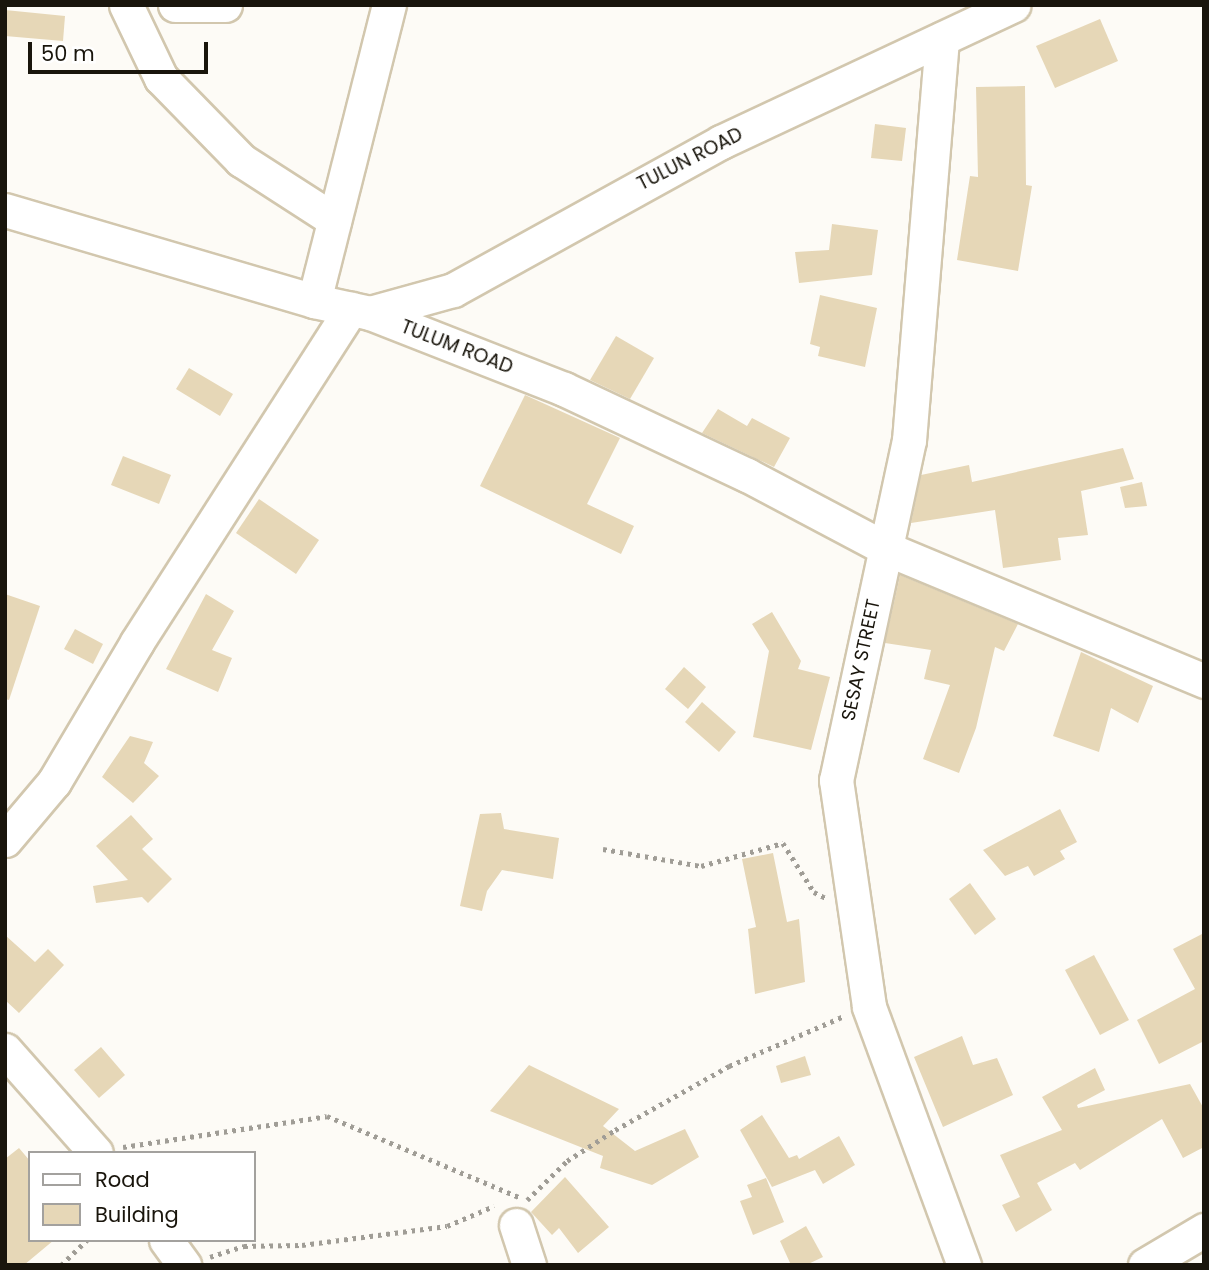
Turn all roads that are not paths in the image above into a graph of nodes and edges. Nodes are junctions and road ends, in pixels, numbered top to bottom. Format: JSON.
{"nodes":[{"id":1,"x":126,"y":5,"type":"edge"},
{"id":2,"x":175,"y":5,"type":"edge"},
{"id":3,"x":225,"y":5,"type":"edge"},
{"id":4,"x":389,"y":5,"type":"edge"},
{"id":5,"x":1014,"y":5,"type":"edge"},
{"id":6,"x":942,"y":39,"type":"junction"},
{"id":7,"x":5,"y":210,"type":"edge"},
{"id":8,"x":334,"y":220,"type":"junction"},
{"id":9,"x":314,"y":301,"type":"junction"},
{"id":10,"x":360,"y":311,"type":"junction"},
{"id":11,"x":885,"y":548,"type":"junction"},
{"id":12,"x":1204,"y":681,"type":"edge"},
{"id":13,"x":5,"y":840,"type":"edge"},
{"id":14,"x":5,"y":1050,"type":"edge"},
{"id":15,"x":94,"y":1151,"type":"edge"},
{"id":16,"x":518,"y":1206,"type":"road end"},
{"id":17,"x":1204,"y":1230,"type":"edge"},
{"id":18,"x":529,"y":1265,"type":"edge"},
{"id":19,"x":964,"y":1265,"type":"edge"},
{"id":20,"x":1145,"y":1265,"type":"edge"}],
"edges":[{"from":1,"to":8,"type":"street"},
{"from":2,"to":3,"type":"street"},
{"from":4,"to":8,"type":"street"},
{"from":5,"to":6,"type":"street","name":"TULUN ROAD"},
{"from":6,"to":10,"type":"street","name":"TULUN ROAD"},
{"from":6,"to":11,"type":"street","name":"SESAY STREET"},
{"from":7,"to":9,"type":"street","name":"TULUM ROAD"},
{"from":8,"to":9,"type":"street"},
{"from":9,"to":10,"type":"street","name":"TULUM ROAD"},
{"from":10,"to":11,"type":"street","name":"TULUM ROAD"},
{"from":10,"to":13,"type":"street"},
{"from":11,"to":12,"type":"street","name":"TULUM ROAD"},
{"from":11,"to":19,"type":"street","name":"SESAY STREET"},
{"from":14,"to":15,"type":"street"},
{"from":16,"to":18,"type":"street"},
{"from":17,"to":20,"type":"street"}]}
